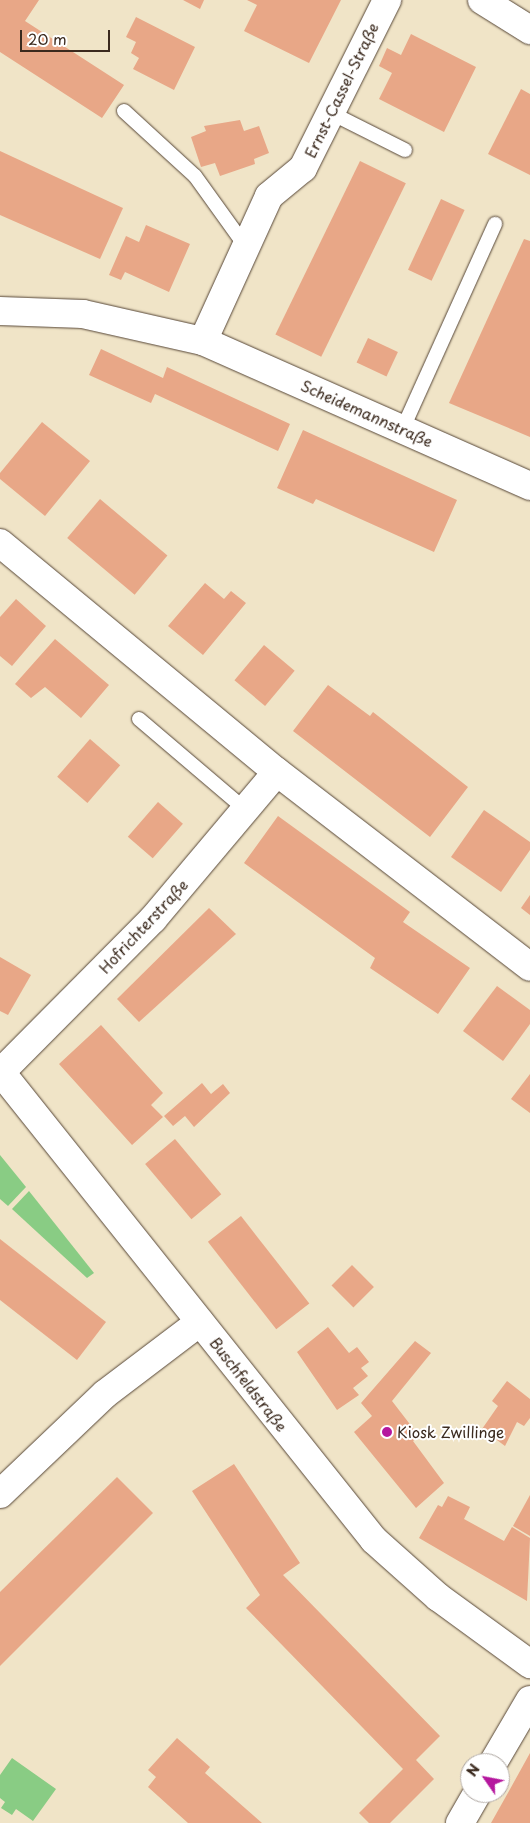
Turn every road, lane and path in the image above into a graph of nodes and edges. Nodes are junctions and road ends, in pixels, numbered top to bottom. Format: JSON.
{"nodes":[{"id":1,"x":386,"y":0,"type":"edge"},
{"id":2,"x":482,"y":0,"type":"edge"},
{"id":3,"x":530,"y":30,"type":"edge"},
{"id":4,"x":124,"y":111,"type":"dead end"},
{"id":5,"x":329,"y":112,"type":"junction"},
{"id":6,"x":405,"y":150,"type":"dead end"},
{"id":7,"x":495,"y":224,"type":"dead end"},
{"id":8,"x":246,"y":247,"type":"junction"},
{"id":9,"x":0,"y":311,"type":"edge"},
{"id":10,"x":203,"y":341,"type":"junction"},
{"id":11,"x":403,"y":428,"type":"junction"},
{"id":12,"x":530,"y":486,"type":"edge"},
{"id":13,"x":0,"y":543,"type":"edge"},
{"id":14,"x":139,"y":719,"type":"dead end"},
{"id":15,"x":277,"y":772,"type":"junction"},
{"id":16,"x":246,"y":810,"type":"junction"},
{"id":17,"x":530,"y":967,"type":"edge"},
{"id":18,"x":0,"y":1071,"type":"edge"},
{"id":19,"x":200,"y":1322,"type":"junction"},
{"id":20,"x":0,"y":1494,"type":"edge"},
{"id":21,"x":530,"y":1664,"type":"edge"},
{"id":22,"x":530,"y":1700,"type":"edge"},
{"id":23,"x":499,"y":1753,"type":"edge"},
{"id":24,"x":471,"y":1803,"type":"edge"},
{"id":25,"x":460,"y":1823,"type":"edge"}],
"edges":[{"from":1,"to":5,"type":"street","name":"Ernst-Cassel-Straße"},
{"from":2,"to":3,"type":"street"},
{"from":4,"to":8,"type":"lane"},
{"from":5,"to":6,"type":"lane"},
{"from":5,"to":8,"type":"street","name":"Ernst-Cassel-Straße"},
{"from":7,"to":11,"type":"lane"},
{"from":8,"to":10,"type":"street"},
{"from":9,"to":10,"type":"street","name":"Scheidemannstraße"},
{"from":10,"to":11,"type":"street","name":"Scheidemannstraße"},
{"from":11,"to":12,"type":"street","name":"Scheidemannstraße"},
{"from":13,"to":15,"type":"street"},
{"from":14,"to":16,"type":"lane"},
{"from":15,"to":16,"type":"street","name":"Hofrichterstraße"},
{"from":15,"to":17,"type":"street"},
{"from":16,"to":18,"type":"street","name":"Hofrichterstraße"},
{"from":18,"to":19,"type":"street","name":"Buschfeldstraße"},
{"from":19,"to":20,"type":"street"},
{"from":19,"to":21,"type":"street","name":"Buschfeldstraße"},
{"from":22,"to":23,"type":"street"},
{"from":24,"to":25,"type":"street"}]}
